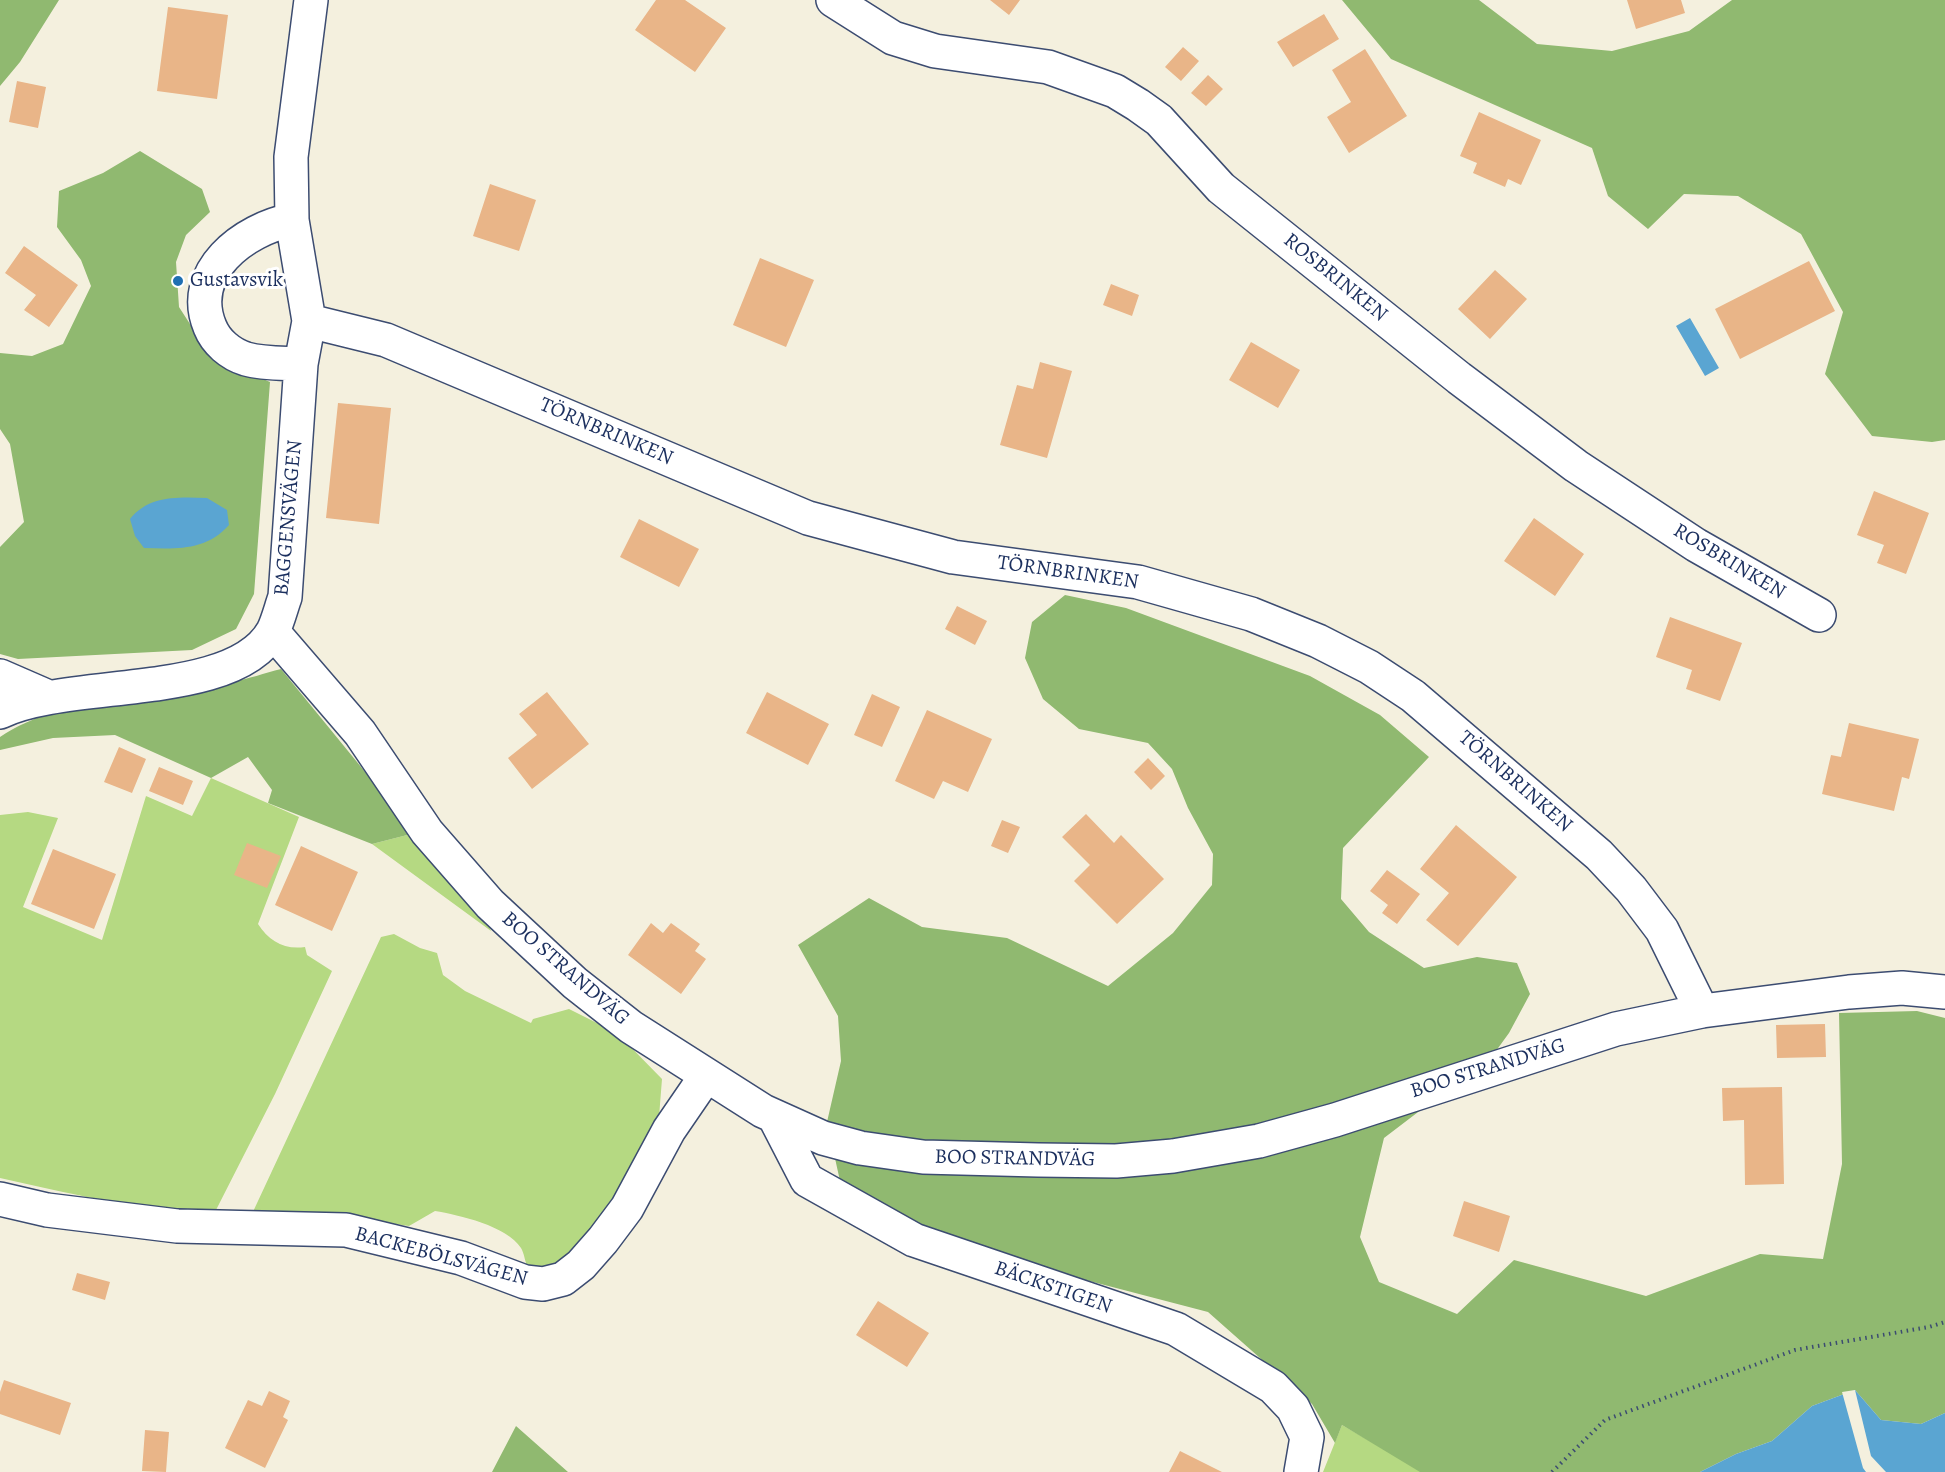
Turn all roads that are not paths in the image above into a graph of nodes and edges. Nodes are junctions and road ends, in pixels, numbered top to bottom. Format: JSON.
{"nodes":[{"id":1,"x":311,"y":0,"type":"edge"},
{"id":2,"x":833,"y":0,"type":"edge"},
{"id":3,"x":292,"y":220,"type":"junction"},
{"id":4,"x":309,"y":321,"type":"junction"},
{"id":5,"x":301,"y":364,"type":"junction"},
{"id":6,"x":1819,"y":615,"type":"dead end"},
{"id":7,"x":273,"y":632,"type":"junction"},
{"id":8,"x":0,"y":676,"type":"edge"},
{"id":9,"x":46,"y":696,"type":"junction"},
{"id":10,"x":0,"y":712,"type":"edge"},
{"id":11,"x":1945,"y":992,"type":"edge"},
{"id":12,"x":1702,"y":1011,"type":"junction"},
{"id":13,"x":706,"y":1076,"type":"junction"},
{"id":14,"x":775,"y":1118,"type":"junction"},
{"id":15,"x":0,"y":1199,"type":"edge"},
{"id":16,"x":1301,"y":1472,"type":"edge"}],
"edges":[{"from":1,"to":3,"type":"street"},
{"from":2,"to":6,"type":"street","name":"ROSBRINKEN"},
{"from":3,"to":4,"type":"street"},
{"from":3,"to":5,"type":"street"},
{"from":4,"to":5,"type":"street","name":"BAGGENSVÄGEN"},
{"from":4,"to":12,"type":"street","name":"TÖRNBRINKEN"},
{"from":5,"to":7,"type":"street","name":"BAGGENSVÄGEN"},
{"from":7,"to":9,"type":"street","name":"BAGGENSVÄGEN"},
{"from":7,"to":13,"type":"street","name":"BOO STRANDVÄG"},
{"from":8,"to":9,"type":"street"},
{"from":9,"to":10,"type":"street","name":"BAGGENSVÄGEN"},
{"from":11,"to":12,"type":"street","name":"BOO STRANDVÄG"},
{"from":12,"to":14,"type":"street","name":"BOO STRANDVÄG"},
{"from":13,"to":14,"type":"street","name":"BOO STRANDVÄG"},
{"from":13,"to":15,"type":"street","name":"BACKEBÖLSVÄGEN"},
{"from":14,"to":16,"type":"street","name":"BÄCKSTIGEN"}]}
